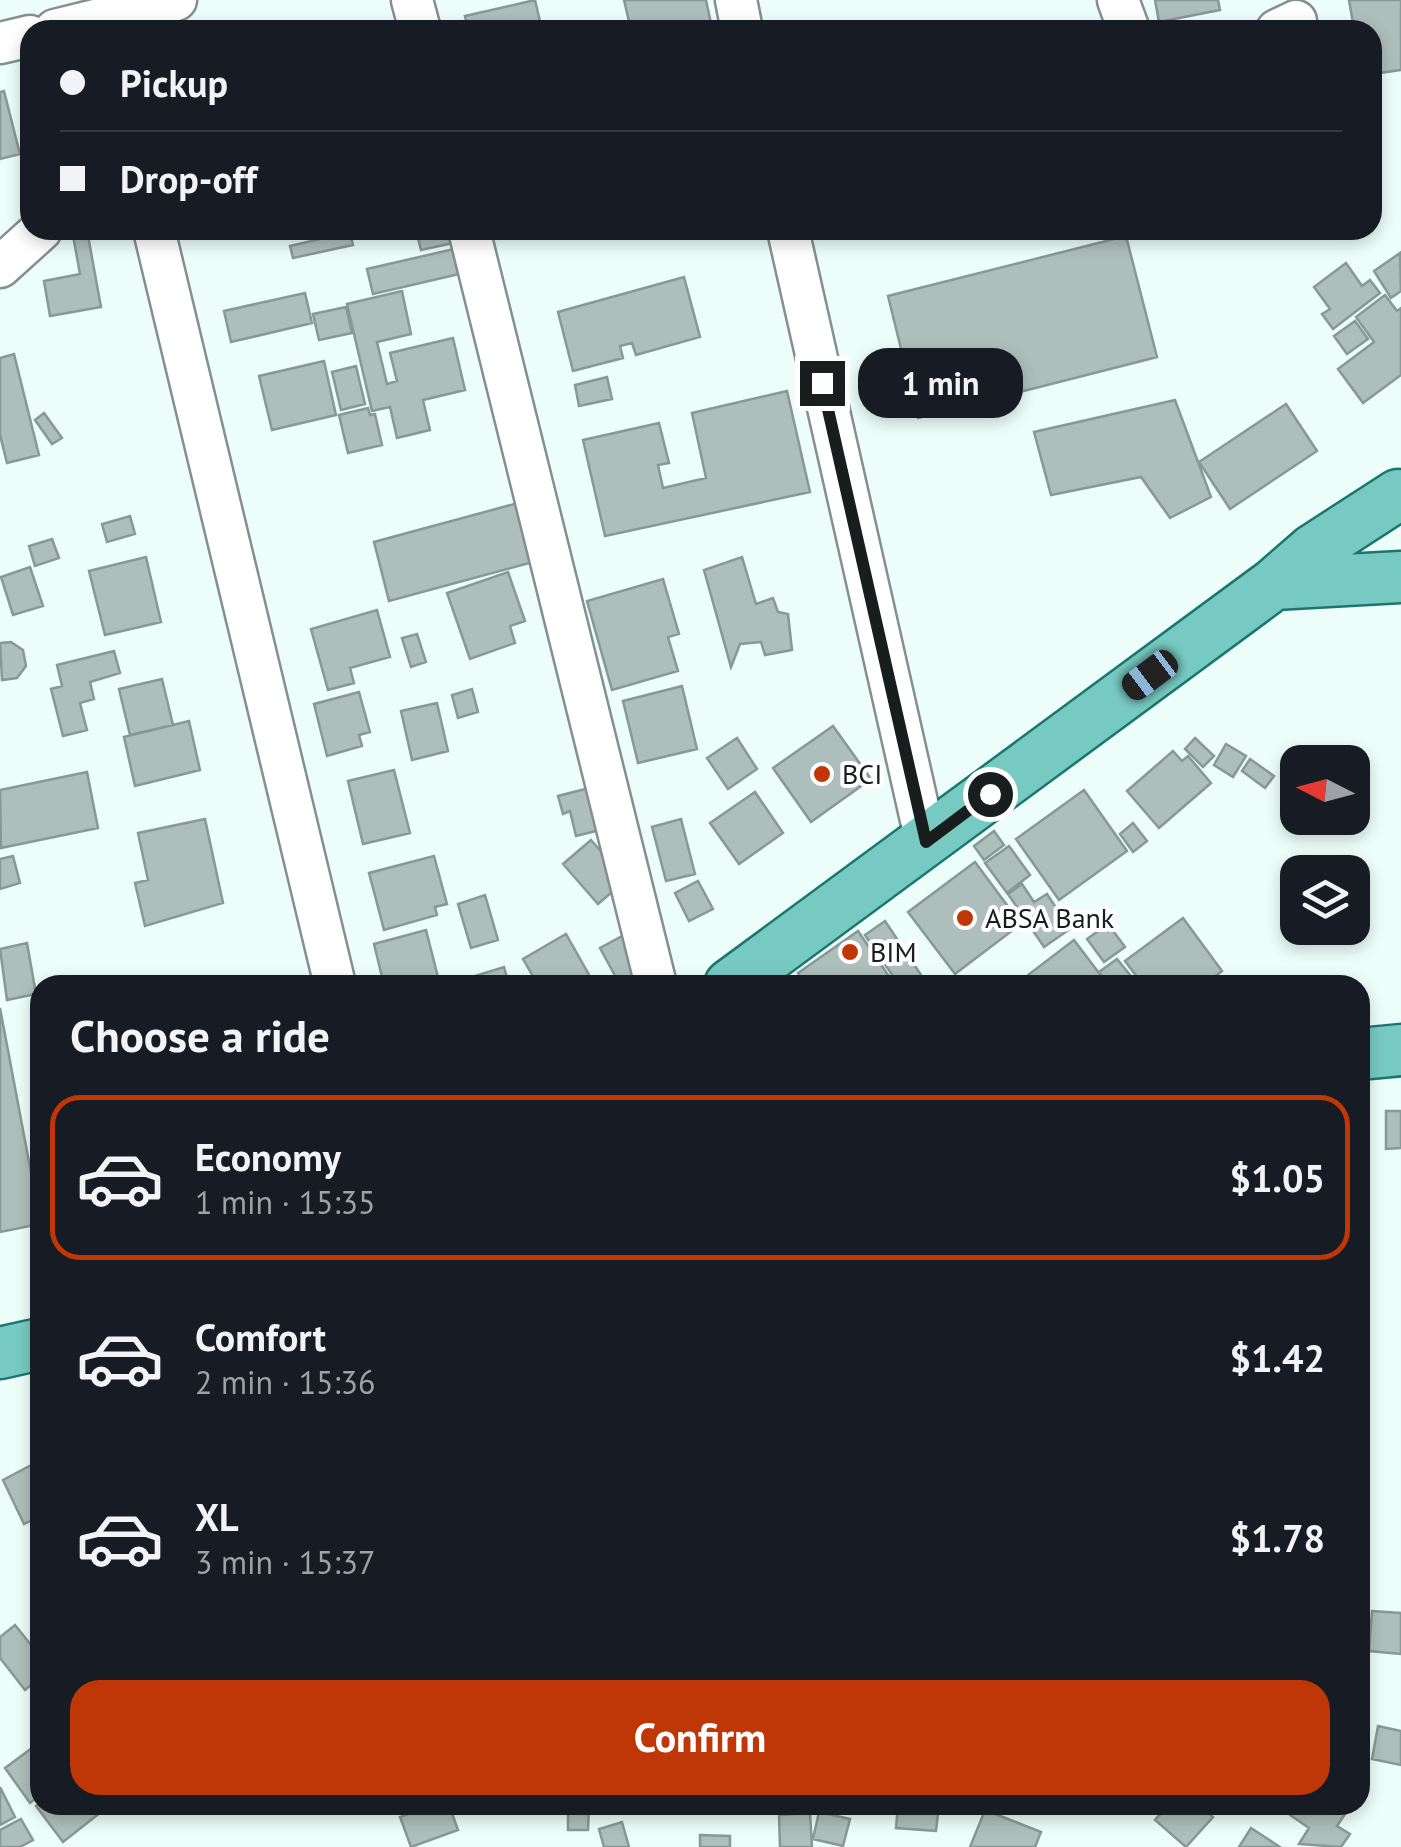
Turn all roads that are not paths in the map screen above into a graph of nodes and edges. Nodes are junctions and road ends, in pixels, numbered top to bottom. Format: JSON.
{"nodes":[{"id":1,"x":176,"y":0,"type":"edge"},
{"id":2,"x":83,"y":20,"type":"edge"},
{"id":3,"x":29,"y":240,"type":"edge"},
{"id":4,"x":156,"y":240,"type":"edge"},
{"id":5,"x":471,"y":240,"type":"edge"},
{"id":6,"x":790,"y":240,"type":"edge"},
{"id":7,"x":0,"y":267,"type":"edge"},
{"id":8,"x":1400,"y":492,"type":"edge"},
{"id":9,"x":1401,"y":561,"type":"edge"},
{"id":10,"x":1401,"y":576,"type":"edge"},
{"id":11,"x":1274,"y":584,"type":"junction"},
{"id":12,"x":926,"y":842,"type":"junction"},
{"id":13,"x":332,"y":975,"type":"edge"},
{"id":14,"x":654,"y":975,"type":"edge"},
{"id":15,"x":744,"y":975,"type":"edge"},
{"id":16,"x":1401,"y":1050,"type":"edge"},
{"id":17,"x":1370,"y":1053,"type":"edge"},
{"id":18,"x":30,"y":1346,"type":"edge"},
{"id":19,"x":0,"y":1353,"type":"edge"}],
"edges":[{"from":1,"to":2,"type":"street"},
{"from":3,"to":7,"type":"street"},
{"from":4,"to":13,"type":"street"},
{"from":5,"to":14,"type":"street"},
{"from":6,"to":12,"type":"street"},
{"from":8,"to":9,"type":"main road"},
{"from":8,"to":11,"type":"main road"},
{"from":10,"to":11,"type":"main road"},
{"from":11,"to":12,"type":"main road"},
{"from":12,"to":15,"type":"main road"},
{"from":16,"to":17,"type":"main road"},
{"from":18,"to":19,"type":"main road"}]}
